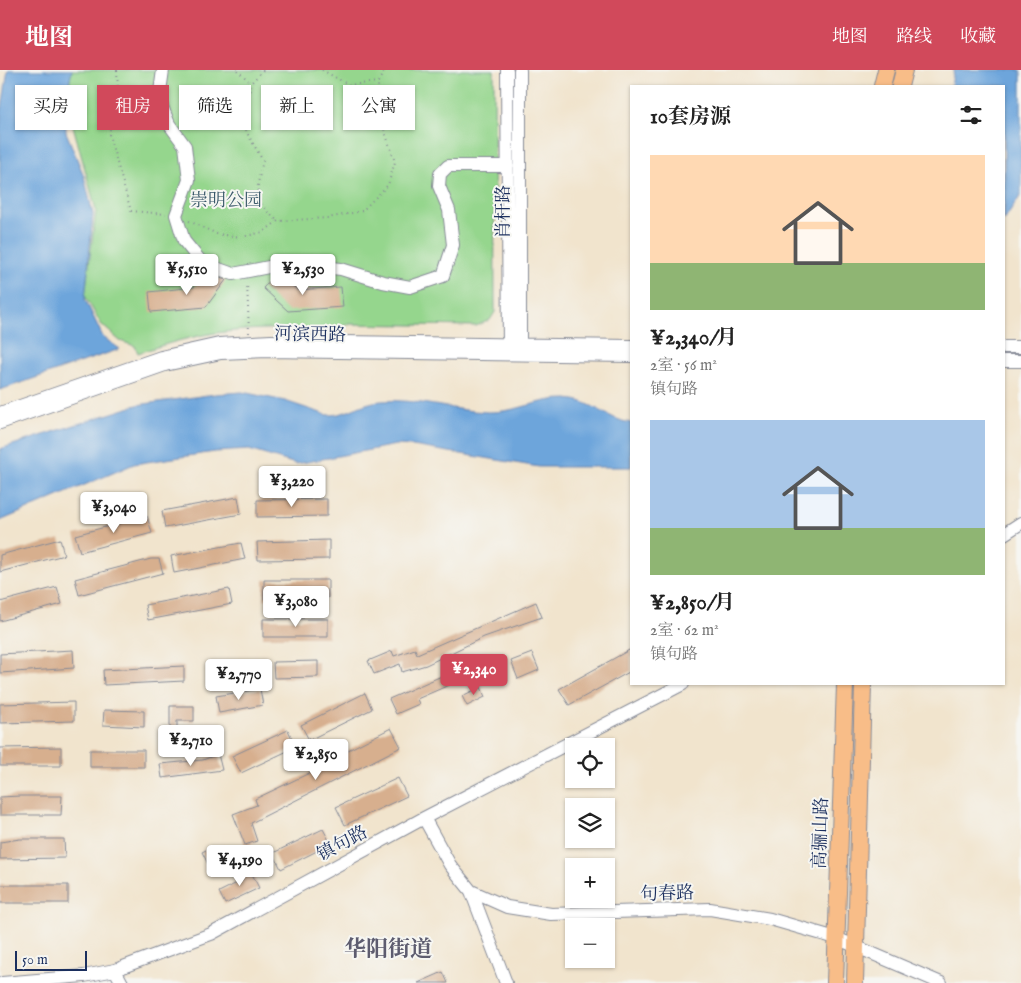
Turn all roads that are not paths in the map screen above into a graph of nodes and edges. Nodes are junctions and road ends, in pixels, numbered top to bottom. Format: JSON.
{"nodes":[{"id":1,"x":163,"y":70,"type":"edge"},
{"id":2,"x":507,"y":70,"type":"edge"},
{"id":3,"x":520,"y":70,"type":"edge"},
{"id":4,"x":886,"y":70,"type":"edge"},
{"id":5,"x":904,"y":70,"type":"edge"},
{"id":6,"x":882,"y":85,"type":"edge"},
{"id":7,"x":900,"y":85,"type":"edge"},
{"id":8,"x":508,"y":166,"type":"junction"},
{"id":9,"x":630,"y":346,"type":"edge"},
{"id":10,"x":1005,"y":347,"type":"edge"},
{"id":11,"x":1021,"y":347,"type":"edge"},
{"id":12,"x":515,"y":348,"type":"junction"},
{"id":13,"x":630,"y":356,"type":"edge"},
{"id":14,"x":1005,"y":361,"type":"edge"},
{"id":15,"x":1021,"y":361,"type":"edge"},
{"id":16,"x":0,"y":412,"type":"edge"},
{"id":17,"x":0,"y":422,"type":"edge"},
{"id":18,"x":1021,"y":523,"type":"edge"},
{"id":19,"x":1005,"y":533,"type":"edge"},
{"id":20,"x":681,"y":685,"type":"edge"},
{"id":21,"x":845,"y":685,"type":"edge"},
{"id":22,"x":862,"y":685,"type":"edge"},
{"id":23,"x":424,"y":818,"type":"junction"},
{"id":24,"x":471,"y":891,"type":"junction"},
{"id":25,"x":836,"y":938,"type":"junction"},
{"id":26,"x":856,"y":946,"type":"junction"},
{"id":27,"x":115,"y":970,"type":"junction"},
{"id":28,"x":2,"y":983,"type":"edge"},
{"id":29,"x":122,"y":983,"type":"edge"},
{"id":30,"x":506,"y":983,"type":"edge"},
{"id":31,"x":835,"y":983,"type":"edge"},
{"id":32,"x":855,"y":983,"type":"edge"},
{"id":33,"x":942,"y":983,"type":"edge"}],
"edges":[{"from":1,"to":8,"type":"street"},
{"from":2,"to":8,"type":"street","name":"肖杆路"},
{"from":3,"to":12,"type":"street","name":"肖杆路"},
{"from":4,"to":6,"type":"main road"},
{"from":5,"to":7,"type":"main road"},
{"from":8,"to":12,"type":"street","name":"肖杆路"},
{"from":9,"to":12,"type":"street","name":"河滨西路"},
{"from":10,"to":11,"type":"street"},
{"from":12,"to":13,"type":"street","name":"河滨西路"},
{"from":12,"to":16,"type":"street","name":"河滨西路"},
{"from":12,"to":17,"type":"street","name":"河滨西路"},
{"from":14,"to":15,"type":"street"},
{"from":18,"to":19,"type":"street"},
{"from":20,"to":23,"type":"street","name":"镇句路"},
{"from":21,"to":25,"type":"main road","name":"高骊山路"},
{"from":22,"to":26,"type":"main road"},
{"from":23,"to":24,"type":"street","name":"句春路"},
{"from":23,"to":27,"type":"street","name":"镇句路"},
{"from":24,"to":25,"type":"street","name":"句春路"},
{"from":24,"to":30,"type":"street"},
{"from":25,"to":26,"type":"street","name":"句春路"},
{"from":25,"to":31,"type":"main road","name":"高骊山路"},
{"from":26,"to":32,"type":"main road"},
{"from":26,"to":33,"type":"street","name":"句春路"},
{"from":27,"to":28,"type":"street","name":"镇句路"},
{"from":27,"to":29,"type":"street"}]}
